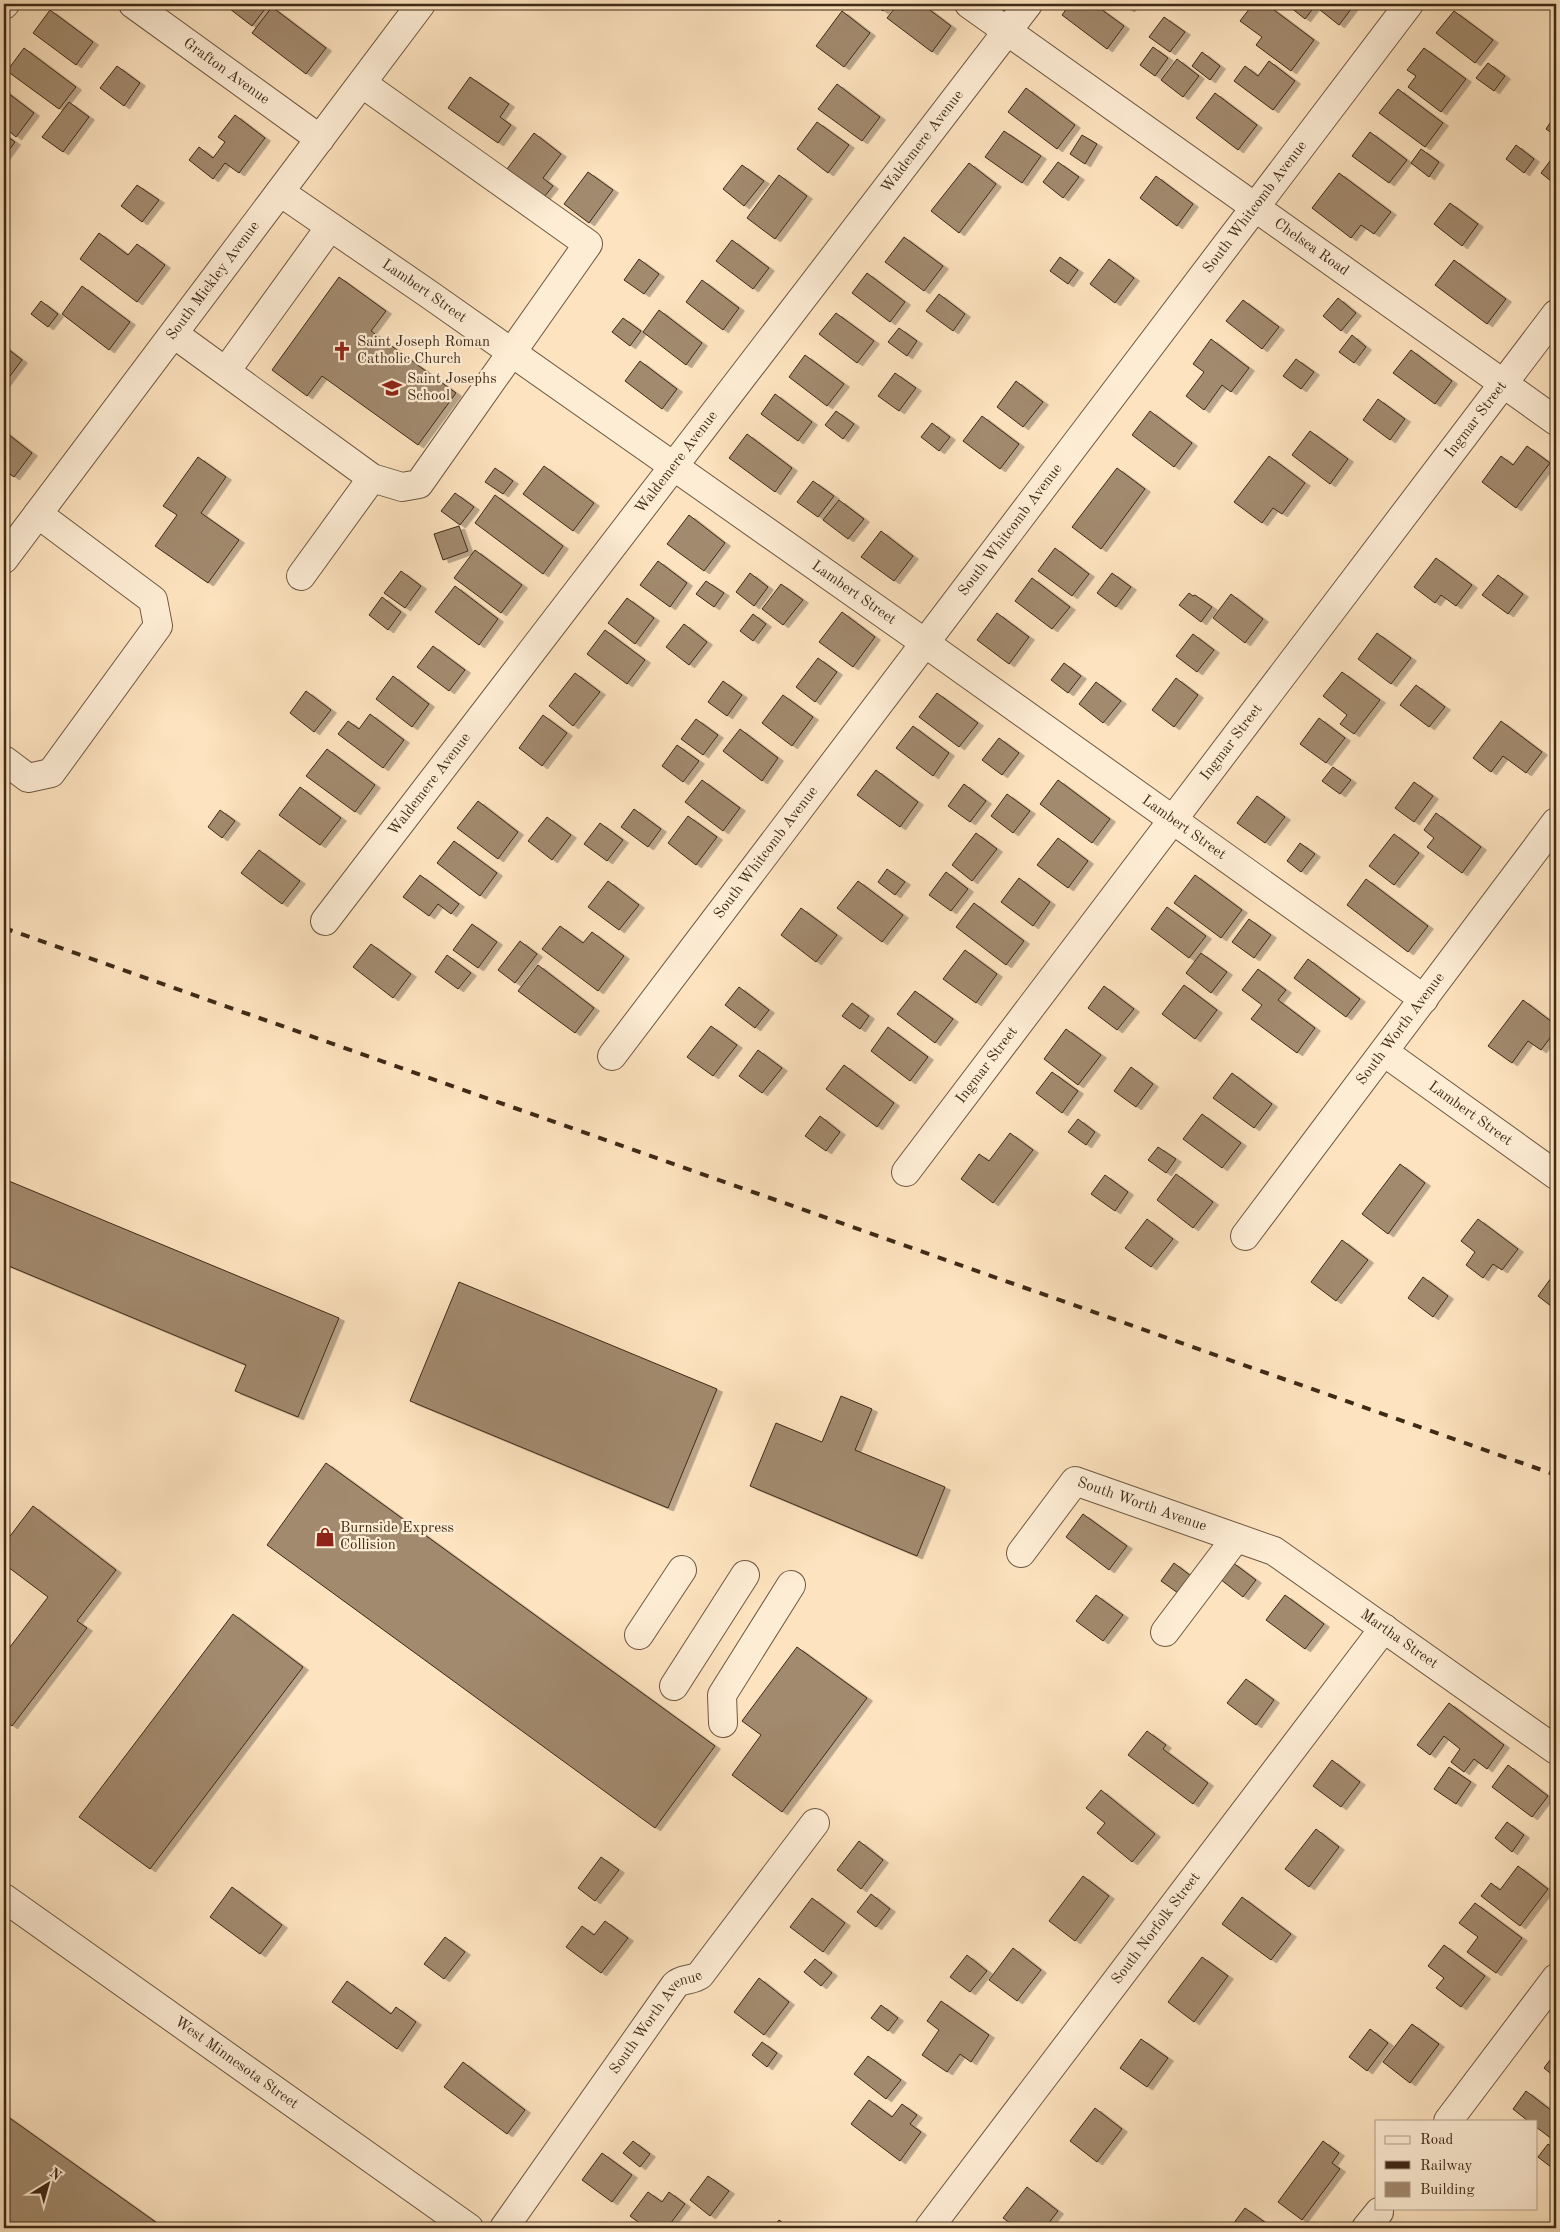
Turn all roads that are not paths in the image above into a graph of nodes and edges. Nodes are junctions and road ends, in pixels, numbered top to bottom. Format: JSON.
{"nodes":[{"id":1,"x":134,"y":4,"type":"edge"},
{"id":2,"x":422,"y":4,"type":"edge"},
{"id":3,"x":968,"y":4,"type":"edge"},
{"id":4,"x":1028,"y":4,"type":"edge"},
{"id":5,"x":1408,"y":4,"type":"edge"},
{"id":6,"x":1008,"y":31,"type":"junction"},
{"id":7,"x":363,"y":84,"type":"junction"},
{"id":8,"x":320,"y":139,"type":"junction"},
{"id":9,"x":280,"y":192,"type":"junction"},
{"id":10,"x":1255,"y":209,"type":"junction"},
{"id":11,"x":330,"y":227,"type":"junction"},
{"id":12,"x":1556,"y":314,"type":"edge"},
{"id":13,"x":174,"y":334,"type":"junction"},
{"id":14,"x":512,"y":354,"type":"junction"},
{"id":15,"x":226,"y":371,"type":"junction"},
{"id":16,"x":1503,"y":384,"type":"junction"},
{"id":17,"x":1556,"y":421,"type":"edge"},
{"id":18,"x":672,"y":467,"type":"junction"},
{"id":19,"x":372,"y":478,"type":"junction"},
{"id":20,"x":38,"y":514,"type":"junction"},
{"id":21,"x":4,"y":559,"type":"edge"},
{"id":22,"x":301,"y":576,"type":"dead end"},
{"id":23,"x":925,"y":643,"type":"junction"},
{"id":24,"x":4,"y":760,"type":"edge"},
{"id":25,"x":1173,"y":822,"type":"junction"},
{"id":26,"x":1556,"y":822,"type":"edge"},
{"id":27,"x":325,"y":921,"type":"dead end"},
{"id":28,"x":1424,"y":1000,"type":"junction"},
{"id":29,"x":1384,"y":1052,"type":"junction"},
{"id":30,"x":612,"y":1056,"type":"dead end"},
{"id":31,"x":906,"y":1172,"type":"dead end"},
{"id":32,"x":1556,"y":1175,"type":"edge"},
{"id":33,"x":1245,"y":1236,"type":"dead end"},
{"id":34,"x":1236,"y":1538,"type":"junction"},
{"id":35,"x":1021,"y":1553,"type":"dead end"},
{"id":36,"x":682,"y":1570,"type":"dead end"},
{"id":37,"x":745,"y":1575,"type":"dead end"},
{"id":38,"x":791,"y":1585,"type":"dead end"},
{"id":39,"x":1384,"y":1628,"type":"junction"},
{"id":40,"x":1165,"y":1632,"type":"dead end"},
{"id":41,"x":639,"y":1635,"type":"dead end"},
{"id":42,"x":674,"y":1686,"type":"dead end"},
{"id":43,"x":724,"y":1723,"type":"dead end"},
{"id":44,"x":1556,"y":1750,"type":"edge"},
{"id":45,"x":815,"y":1823,"type":"dead end"},
{"id":46,"x":4,"y":1898,"type":"edge"},
{"id":47,"x":1556,"y":1978,"type":"edge"},
{"id":48,"x":1449,"y":2120,"type":"edge"},
{"id":49,"x":469,"y":2228,"type":"edge"},
{"id":50,"x":504,"y":2228,"type":"edge"},
{"id":51,"x":929,"y":2228,"type":"edge"}],
"edges":[{"from":1,"to":8,"type":"street","name":"Grafton Avenue"},
{"from":2,"to":7,"type":"street","name":"South Mickley Avenue"},
{"from":3,"to":6,"type":"street","name":"Chelsea Road"},
{"from":4,"to":6,"type":"street","name":"Waldemere Avenue"},
{"from":5,"to":10,"type":"street","name":"South Whitcomb Avenue"},
{"from":6,"to":10,"type":"street","name":"Chelsea Road"},
{"from":6,"to":18,"type":"street","name":"Waldemere Avenue"},
{"from":7,"to":8,"type":"street","name":"South Mickley Avenue"},
{"from":7,"to":14,"type":"street"},
{"from":8,"to":9,"type":"street","name":"South Mickley Avenue"},
{"from":9,"to":11,"type":"street","name":"Lambert Street"},
{"from":9,"to":13,"type":"street","name":"South Mickley Avenue"},
{"from":10,"to":16,"type":"street","name":"Chelsea Road"},
{"from":10,"to":23,"type":"street","name":"South Whitcomb Avenue"},
{"from":11,"to":14,"type":"street","name":"Lambert Street"},
{"from":11,"to":15,"type":"street"},
{"from":12,"to":16,"type":"street","name":"Ingmar Street"},
{"from":13,"to":15,"type":"street"},
{"from":13,"to":20,"type":"street","name":"South Mickley Avenue"},
{"from":14,"to":18,"type":"street","name":"Lambert Street"},
{"from":14,"to":19,"type":"street"},
{"from":15,"to":19,"type":"street"},
{"from":16,"to":17,"type":"street","name":"Chelsea Road"},
{"from":16,"to":25,"type":"street","name":"Ingmar Street"},
{"from":18,"to":23,"type":"street","name":"Lambert Street"},
{"from":18,"to":27,"type":"street","name":"Waldemere Avenue"},
{"from":19,"to":22,"type":"street"},
{"from":20,"to":21,"type":"street","name":"South Mickley Avenue"},
{"from":20,"to":24,"type":"street"},
{"from":23,"to":25,"type":"street","name":"Lambert Street"},
{"from":23,"to":30,"type":"street","name":"South Whitcomb Avenue"},
{"from":25,"to":28,"type":"street","name":"Lambert Street"},
{"from":25,"to":31,"type":"street","name":"Ingmar Street"},
{"from":26,"to":28,"type":"street","name":"South Worth Avenue"},
{"from":28,"to":29,"type":"street","name":"South Worth Avenue"},
{"from":29,"to":32,"type":"street","name":"Lambert Street"},
{"from":29,"to":33,"type":"street","name":"South Worth Avenue"},
{"from":34,"to":35,"type":"street","name":"South Worth Avenue"},
{"from":34,"to":39,"type":"street","name":"Martha Street"},
{"from":34,"to":40,"type":"street"},
{"from":36,"to":41,"type":"street"},
{"from":37,"to":42,"type":"street"},
{"from":38,"to":43,"type":"street"},
{"from":39,"to":44,"type":"street","name":"Martha Street"},
{"from":39,"to":51,"type":"street","name":"South Norfolk Street"},
{"from":45,"to":50,"type":"street","name":"South Worth Avenue"},
{"from":46,"to":49,"type":"street","name":"West Minnesota Street"},
{"from":47,"to":48,"type":"street"}]}
